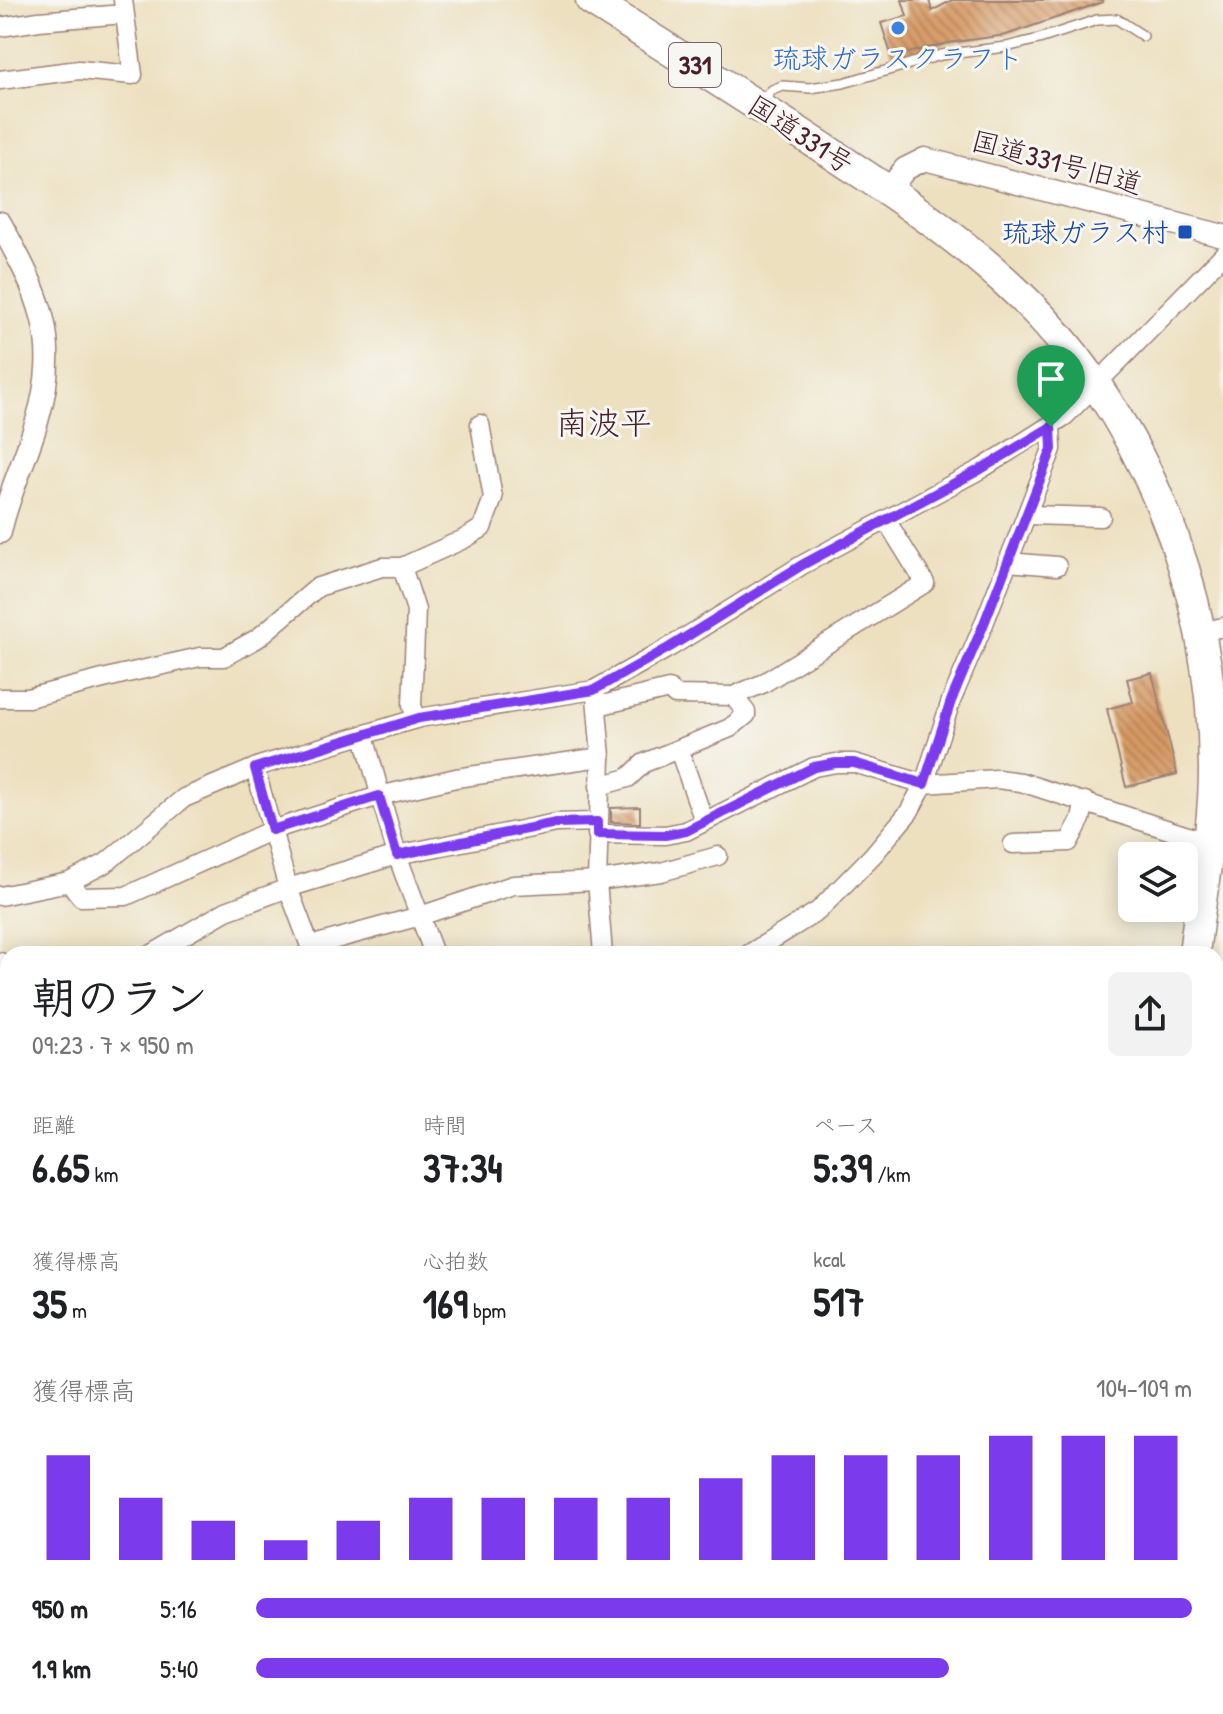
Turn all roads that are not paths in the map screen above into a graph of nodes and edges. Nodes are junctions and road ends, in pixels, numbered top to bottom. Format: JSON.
{"nodes":[{"id":1,"x":591,"y":0,"type":"edge"},
{"id":2,"x":123,"y":7,"type":"edge"},
{"id":3,"x":0,"y":27,"type":"edge"},
{"id":4,"x":1143,"y":36,"type":"dead end"},
{"id":5,"x":0,"y":80,"type":"edge"},
{"id":6,"x":758,"y":106,"type":"junction"},
{"id":7,"x":888,"y":191,"type":"junction"},
{"id":8,"x":0,"y":223,"type":"edge"},
{"id":9,"x":1223,"y":236,"type":"edge"},
{"id":10,"x":1223,"y":255,"type":"edge"},
{"id":11,"x":1096,"y":384,"type":"junction"},
{"id":12,"x":480,"y":424,"type":"dead end"},
{"id":13,"x":1051,"y":427,"type":"junction"},
{"id":14,"x":1027,"y":515,"type":"junction"},
{"id":15,"x":1101,"y":517,"type":"dead end"},
{"id":16,"x":886,"y":520,"type":"junction"},
{"id":17,"x":0,"y":532,"type":"edge"},
{"id":18,"x":1007,"y":562,"type":"junction"},
{"id":19,"x":1057,"y":566,"type":"dead end"},
{"id":20,"x":402,"y":567,"type":"junction"},
{"id":21,"x":1212,"y":630,"type":"edge"},
{"id":22,"x":733,"y":696,"type":"junction"},
{"id":23,"x":0,"y":698,"type":"edge"},
{"id":24,"x":596,"y":698,"type":"junction"},
{"id":25,"x":416,"y":719,"type":"junction"},
{"id":26,"x":364,"y":736,"type":"junction"},
{"id":27,"x":679,"y":750,"type":"junction"},
{"id":28,"x":601,"y":757,"type":"junction"},
{"id":29,"x":255,"y":768,"type":"junction"},
{"id":30,"x":924,"y":784,"type":"junction"},
{"id":31,"x":599,"y":786,"type":"junction"},
{"id":32,"x":379,"y":796,"type":"junction"},
{"id":33,"x":1085,"y":801,"type":"junction"},
{"id":34,"x":704,"y":821,"type":"junction"},
{"id":35,"x":597,"y":828,"type":"junction"},
{"id":36,"x":272,"y":830,"type":"junction"},
{"id":37,"x":1013,"y":844,"type":"dead end"},
{"id":38,"x":1216,"y":849,"type":"edge"},
{"id":39,"x":397,"y":855,"type":"junction"},
{"id":40,"x":718,"y":856,"type":"dead end"},
{"id":41,"x":597,"y":881,"type":"junction"},
{"id":42,"x":69,"y":882,"type":"junction"},
{"id":43,"x":288,"y":888,"type":"junction"},
{"id":44,"x":0,"y":896,"type":"edge"},
{"id":45,"x":420,"y":916,"type":"junction"},
{"id":46,"x":166,"y":946,"type":"edge"},
{"id":47,"x":431,"y":946,"type":"edge"},
{"id":48,"x":602,"y":946,"type":"edge"},
{"id":49,"x":762,"y":946,"type":"edge"},
{"id":50,"x":1196,"y":946,"type":"edge"}],
"edges":[{"from":1,"to":6,"type":"highway","name":"国道331号","number":"331"},
{"from":2,"to":3,"type":"street"},
{"from":2,"to":5,"type":"street"},
{"from":4,"to":6,"type":"lane"},
{"from":6,"to":7,"type":"highway","name":"国道331号","number":"331"},
{"from":7,"to":9,"type":"street","name":"国道331号旧道"},
{"from":7,"to":11,"type":"highway","number":"331"},
{"from":8,"to":17,"type":"street"},
{"from":10,"to":11,"type":"street"},
{"from":11,"to":13,"type":"street"},
{"from":11,"to":21,"type":"highway","number":"331"},
{"from":12,"to":20,"type":"street"},
{"from":13,"to":14,"type":"street"},
{"from":13,"to":16,"type":"street"},
{"from":14,"to":15,"type":"street"},
{"from":14,"to":18,"type":"street"},
{"from":16,"to":22,"type":"street"},
{"from":16,"to":24,"type":"street"},
{"from":18,"to":19,"type":"street"},
{"from":18,"to":30,"type":"street"},
{"from":20,"to":23,"type":"street"},
{"from":20,"to":25,"type":"street"},
{"from":21,"to":38,"type":"highway","number":"331"},
{"from":22,"to":24,"type":"street"},
{"from":22,"to":27,"type":"street"},
{"from":24,"to":25,"type":"street"},
{"from":24,"to":28,"type":"street"},
{"from":25,"to":26,"type":"street"},
{"from":26,"to":29,"type":"street"},
{"from":26,"to":32,"type":"street"},
{"from":27,"to":31,"type":"street"},
{"from":27,"to":34,"type":"street"},
{"from":28,"to":31,"type":"street"},
{"from":28,"to":32,"type":"street"},
{"from":29,"to":36,"type":"street"},
{"from":29,"to":42,"type":"street"},
{"from":30,"to":33,"type":"street"},
{"from":30,"to":34,"type":"street"},
{"from":30,"to":49,"type":"street"},
{"from":31,"to":35,"type":"street"},
{"from":32,"to":36,"type":"street"},
{"from":32,"to":39,"type":"street"},
{"from":33,"to":37,"type":"street"},
{"from":33,"to":38,"type":"street"},
{"from":34,"to":35,"type":"street"},
{"from":35,"to":39,"type":"street"},
{"from":35,"to":41,"type":"street"},
{"from":36,"to":42,"type":"street"},
{"from":36,"to":43,"type":"street"},
{"from":38,"to":50,"type":"highway","number":"331"},
{"from":39,"to":43,"type":"street"},
{"from":39,"to":45,"type":"street"},
{"from":40,"to":41,"type":"street"},
{"from":41,"to":45,"type":"street"},
{"from":41,"to":48,"type":"street"},
{"from":42,"to":44,"type":"street"},
{"from":43,"to":45,"type":"street"},
{"from":43,"to":46,"type":"street"},
{"from":45,"to":47,"type":"street"}]}
